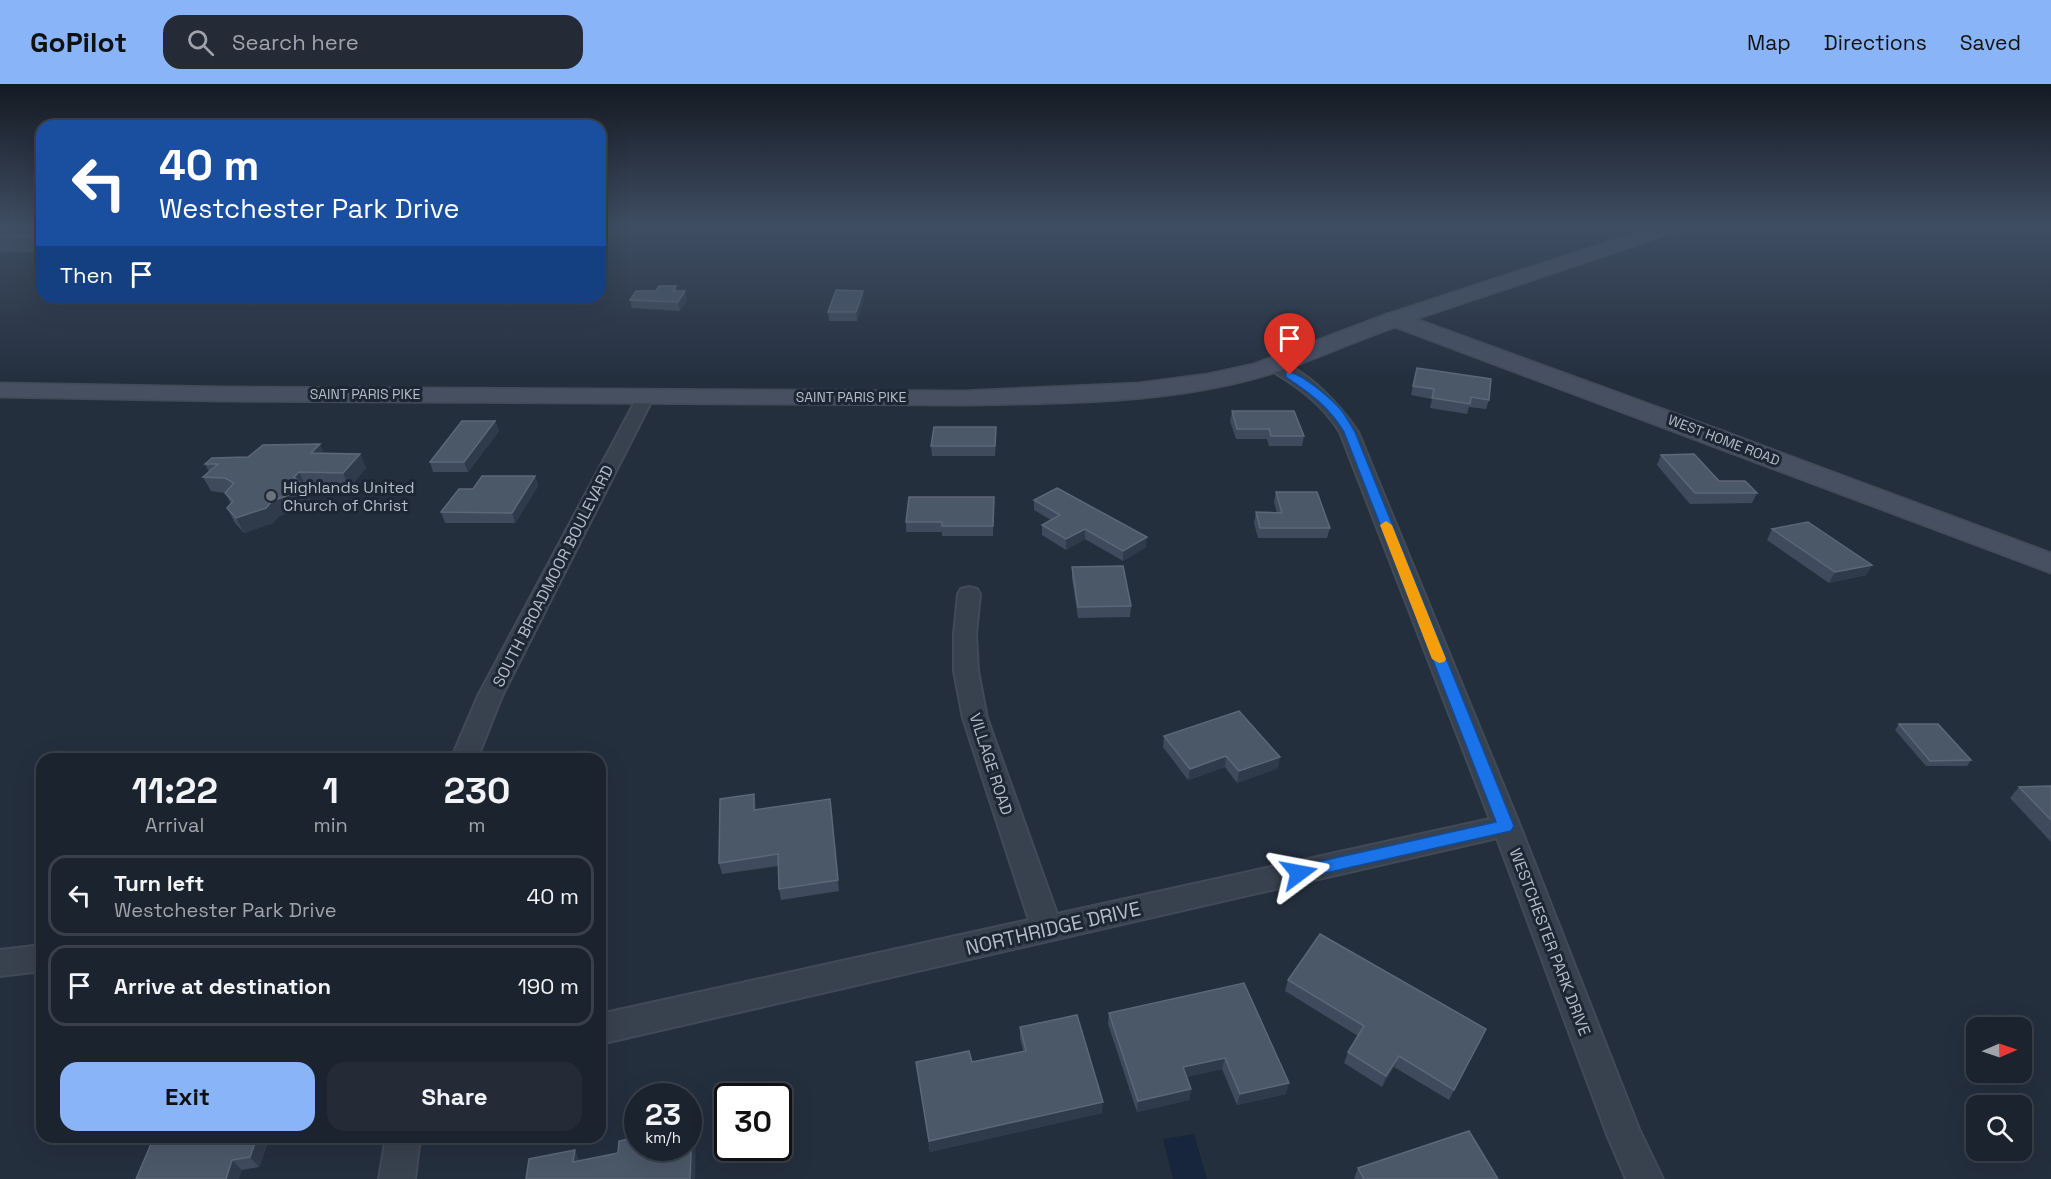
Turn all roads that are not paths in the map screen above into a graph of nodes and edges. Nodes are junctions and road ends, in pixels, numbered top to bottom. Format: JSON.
{"nodes":[{"id":1,"x":1522,"y":277,"type":"edge"},
{"id":2,"x":1395,"y":319,"type":"junction"},
{"id":3,"x":1273,"y":365,"type":"junction"},
{"id":4,"x":0,"y":390,"type":"edge"},
{"id":5,"x":646,"y":396,"type":"junction"},
{"id":6,"x":2051,"y":564,"type":"edge"},
{"id":7,"x":969,"y":594,"type":"dead end"},
{"id":8,"x":467,"y":753,"type":"edge"},
{"id":9,"x":1506,"y":826,"type":"junction"},
{"id":10,"x":1047,"y":929,"type":"junction"},
{"id":11,"x":36,"y":959,"type":"edge"},
{"id":12,"x":0,"y":963,"type":"edge"},
{"id":13,"x":606,"y":1028,"type":"edge"},
{"id":14,"x":402,"y":1143,"type":"edge"},
{"id":15,"x":397,"y":1179,"type":"edge"},
{"id":16,"x":1645,"y":1179,"type":"edge"}],
"edges":[{"from":1,"to":2,"type":"street","name":"SAINT PARIS PIKE"},
{"from":2,"to":3,"type":"street","name":"SAINT PARIS PIKE"},
{"from":2,"to":6,"type":"street","name":"WEST HOME ROAD"},
{"from":3,"to":5,"type":"street","name":"SAINT PARIS PIKE"},
{"from":3,"to":9,"type":"street","name":"WESTCHESTER PARK DRIVE"},
{"from":4,"to":5,"type":"street","name":"SAINT PARIS PIKE"},
{"from":5,"to":8,"type":"street","name":"SOUTH BROADMOOR BOULEVARD"},
{"from":7,"to":10,"type":"street","name":"VILLAGE ROAD"},
{"from":9,"to":10,"type":"street","name":"NORTHRIDGE DRIVE"},
{"from":9,"to":16,"type":"street","name":"WESTCHESTER PARK DRIVE"},
{"from":10,"to":13,"type":"street","name":"NORTHRIDGE DRIVE"},
{"from":11,"to":12,"type":"street"},
{"from":14,"to":15,"type":"street"}]}
